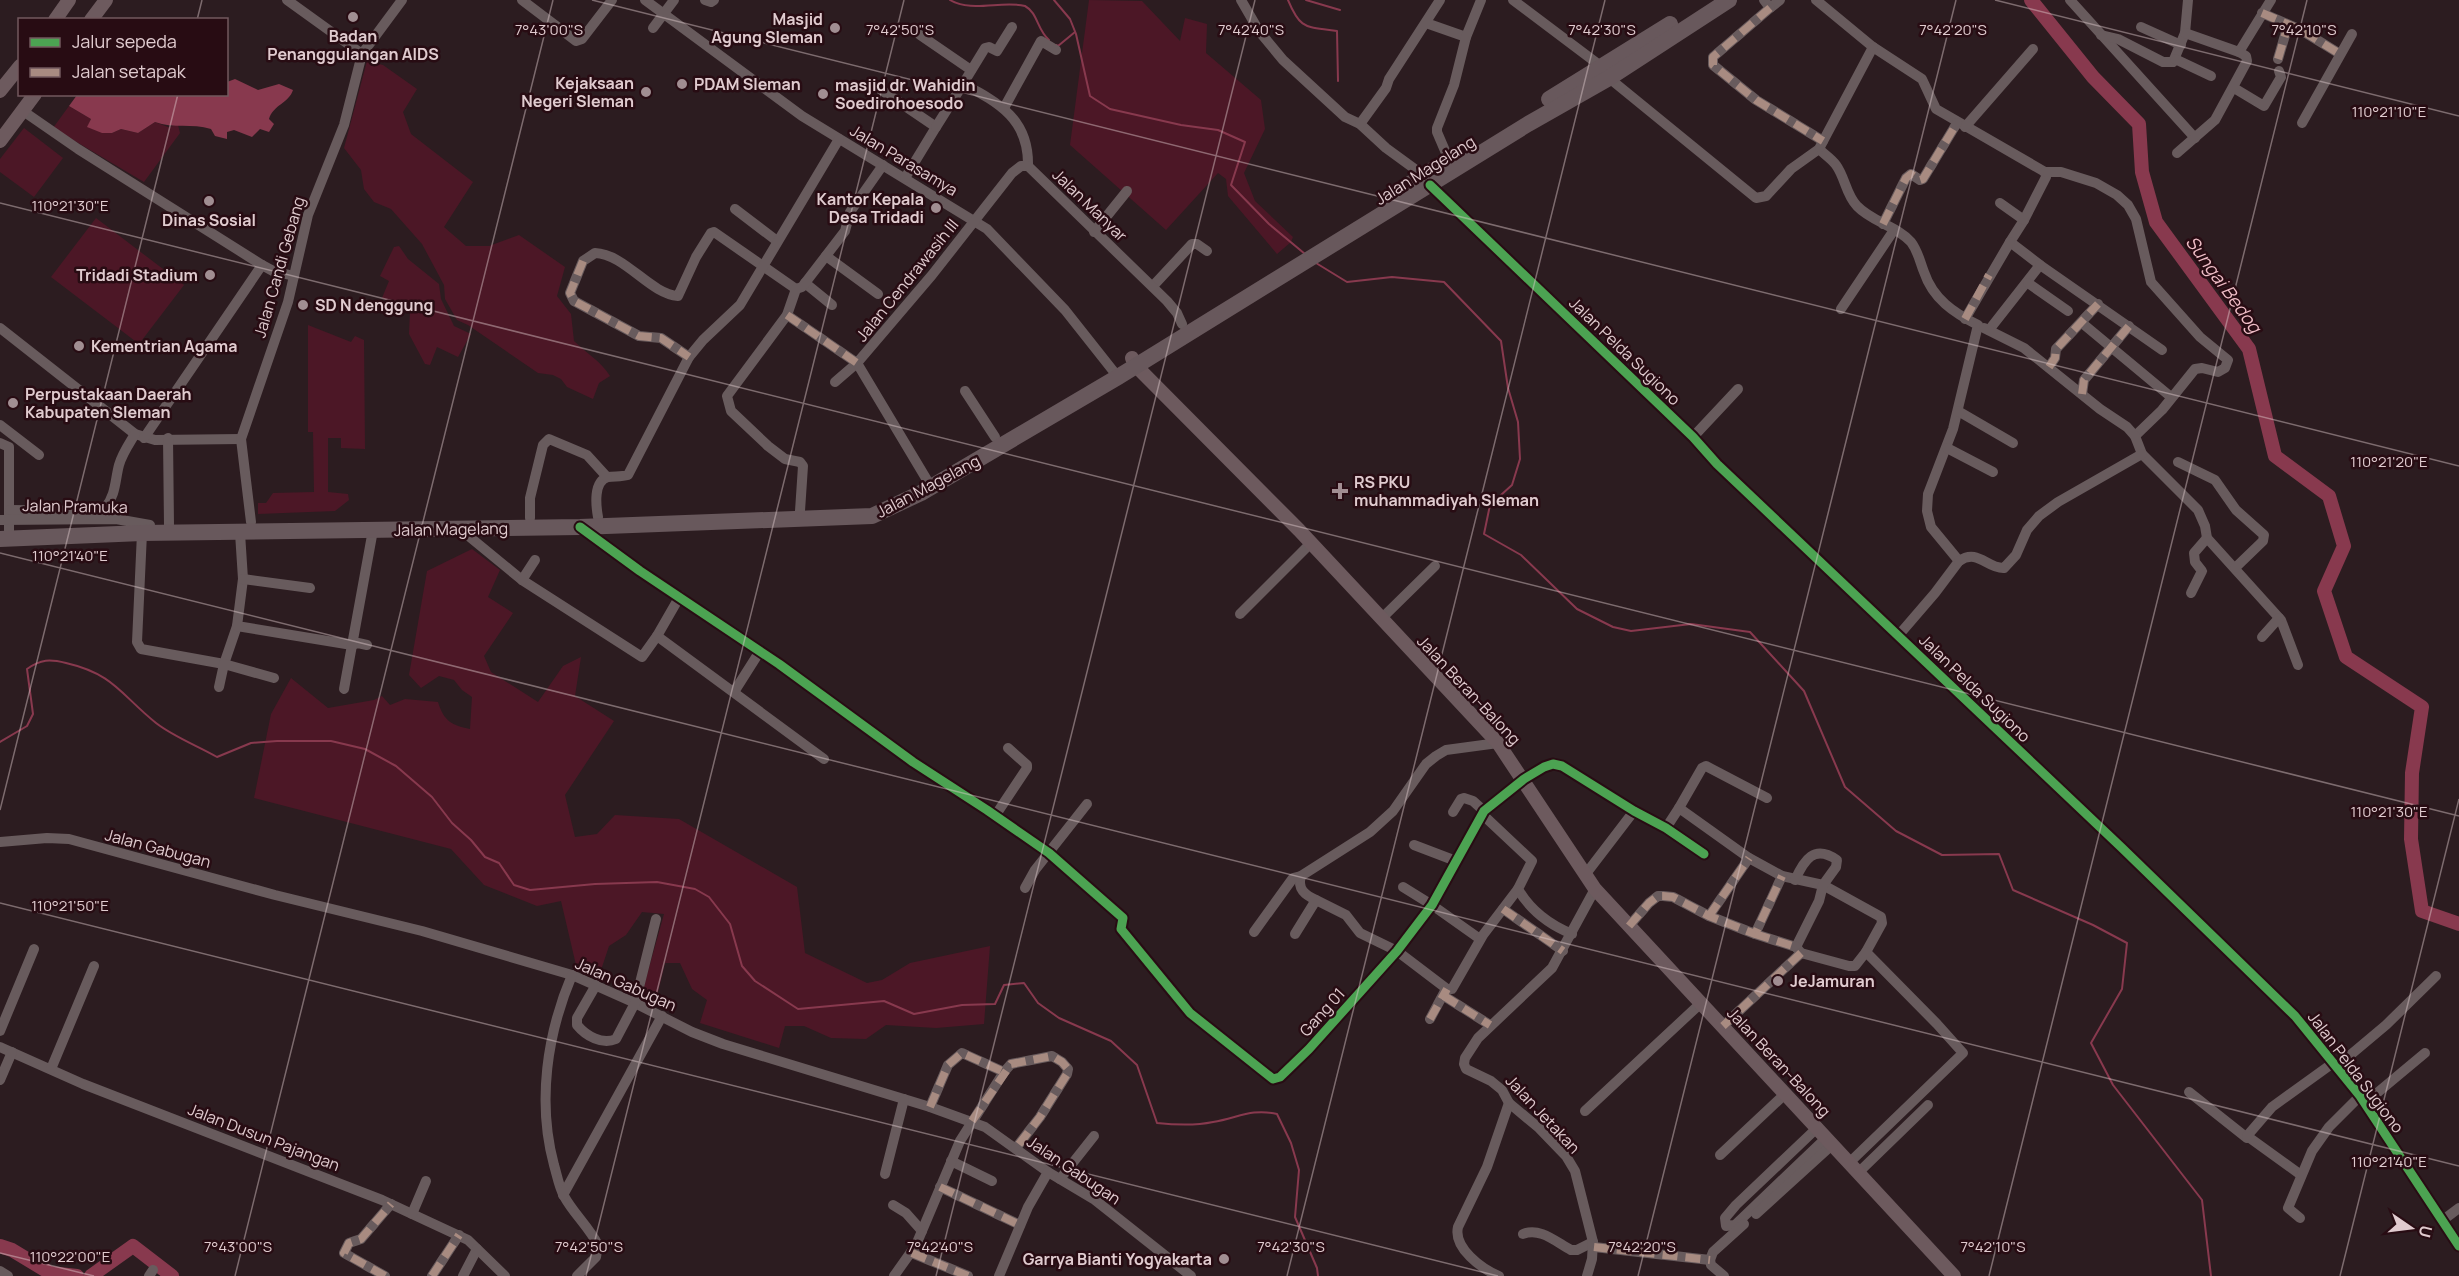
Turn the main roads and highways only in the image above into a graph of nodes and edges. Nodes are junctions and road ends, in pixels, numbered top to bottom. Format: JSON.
{"nodes":[{"id":1,"x":69,"y":0,"type":"edge"},
{"id":2,"x":106,"y":0,"type":"edge"},
{"id":3,"x":1710,"y":0,"type":"edge"},
{"id":4,"x":1729,"y":0,"type":"edge"},
{"id":5,"x":56,"y":18,"type":"edge"},
{"id":6,"x":92,"y":18,"type":"edge"},
{"id":7,"x":1637,"y":51,"type":"junction"},
{"id":8,"x":18,"y":68,"type":"edge"},
{"id":9,"x":1605,"y":72,"type":"junction"},
{"id":10,"x":0,"y":91,"type":"edge"},
{"id":11,"x":33,"y":96,"type":"edge"},
{"id":12,"x":0,"y":141,"type":"edge"},
{"id":13,"x":1426,"y":180,"type":"junction"},
{"id":14,"x":1134,"y":362,"type":"junction"},
{"id":15,"x":1114,"y":373,"type":"junction"},
{"id":16,"x":5,"y":525,"type":"edge"},
{"id":17,"x":313,"y":526,"type":"junction"},
{"id":18,"x":245,"y":527,"type":"junction"},
{"id":19,"x":146,"y":529,"type":"junction"},
{"id":20,"x":1954,"y":1276,"type":"edge"}],
"edges":[{"from":1,"to":5,"type":"main road"},
{"from":2,"to":6,"type":"main road"},
{"from":3,"to":7,"type":"highway","name":"Jalan Magelang"},
{"from":4,"to":7,"type":"highway","name":"Jalan Magelang"},
{"from":7,"to":9,"type":"highway","name":"Jalan Magelang"},
{"from":8,"to":10,"type":"main road"},
{"from":9,"to":13,"type":"highway","name":"Jalan Magelang"},
{"from":9,"to":13,"type":"highway","name":"Jalan Magelang"},
{"from":11,"to":12,"type":"main road"},
{"from":13,"to":14,"type":"highway","name":"Jalan Magelang"},
{"from":13,"to":14,"type":"highway","name":"Jalan Magelang"},
{"from":14,"to":15,"type":"highway","name":"Jalan Magelang"},
{"from":14,"to":20,"type":"main road","name":"Jalan Beran-Balong"},
{"from":15,"to":17,"type":"highway","name":"Jalan Magelang"},
{"from":15,"to":17,"type":"highway","name":"Jalan Magelang"},
{"from":16,"to":19,"type":"highway","name":"Jalan Magelang"},
{"from":17,"to":18,"type":"highway","name":"Jalan Magelang"},
{"from":18,"to":19,"type":"highway","name":"Jalan Magelang"},
{"from":18,"to":19,"type":"highway","name":"Jalan Magelang"}]}
